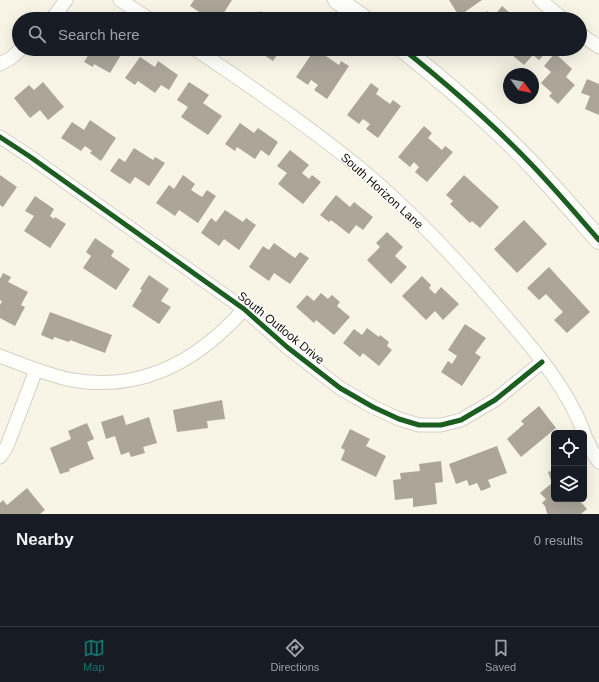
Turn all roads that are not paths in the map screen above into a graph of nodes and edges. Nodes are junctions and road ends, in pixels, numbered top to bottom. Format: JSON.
{"nodes":[{"id":1,"x":66,"y":0,"type":"edge"},
{"id":2,"x":120,"y":0,"type":"edge"},
{"id":3,"x":337,"y":0,"type":"edge"},
{"id":4,"x":540,"y":0,"type":"edge"},
{"id":5,"x":57,"y":12,"type":"edge"},
{"id":6,"x":138,"y":12,"type":"edge"},
{"id":7,"x":354,"y":12,"type":"edge"},
{"id":8,"x":555,"y":12,"type":"edge"},
{"id":9,"x":587,"y":39,"type":"edge"},
{"id":10,"x":599,"y":48,"type":"edge"},
{"id":11,"x":13,"y":56,"type":"edge"},
{"id":12,"x":205,"y":56,"type":"edge"},
{"id":13,"x":412,"y":56,"type":"edge"},
{"id":14,"x":0,"y":64,"type":"edge"},
{"id":15,"x":0,"y":137,"type":"edge"},
{"id":16,"x":599,"y":240,"type":"edge"},
{"id":17,"x":244,"y":309,"type":"junction"},
{"id":18,"x":0,"y":356,"type":"edge"},
{"id":19,"x":542,"y":362,"type":"junction"},
{"id":20,"x":36,"y":370,"type":"junction"},
{"id":21,"x":583,"y":430,"type":"edge"},
{"id":22,"x":587,"y":440,"type":"edge"},
{"id":23,"x":0,"y":457,"type":"edge"},
{"id":24,"x":599,"y":462,"type":"edge"}],
"edges":[{"from":1,"to":5,"type":"street"},
{"from":2,"to":6,"type":"street"},
{"from":3,"to":7,"type":"main road"},
{"from":4,"to":8,"type":"street"},
{"from":9,"to":10,"type":"street"},
{"from":11,"to":14,"type":"street"},
{"from":12,"to":19,"type":"street","name":"South Horizon Lane"},
{"from":13,"to":16,"type":"main road"},
{"from":15,"to":17,"type":"street","name":"South Outlook Drive"},
{"from":17,"to":19,"type":"street","name":"South Outlook Drive"},
{"from":17,"to":20,"type":"street"},
{"from":18,"to":20,"type":"street"},
{"from":19,"to":21,"type":"street","name":"South Horizon Lane"},
{"from":20,"to":23,"type":"street"},
{"from":22,"to":24,"type":"street","name":"South Horizon Lane"}]}
